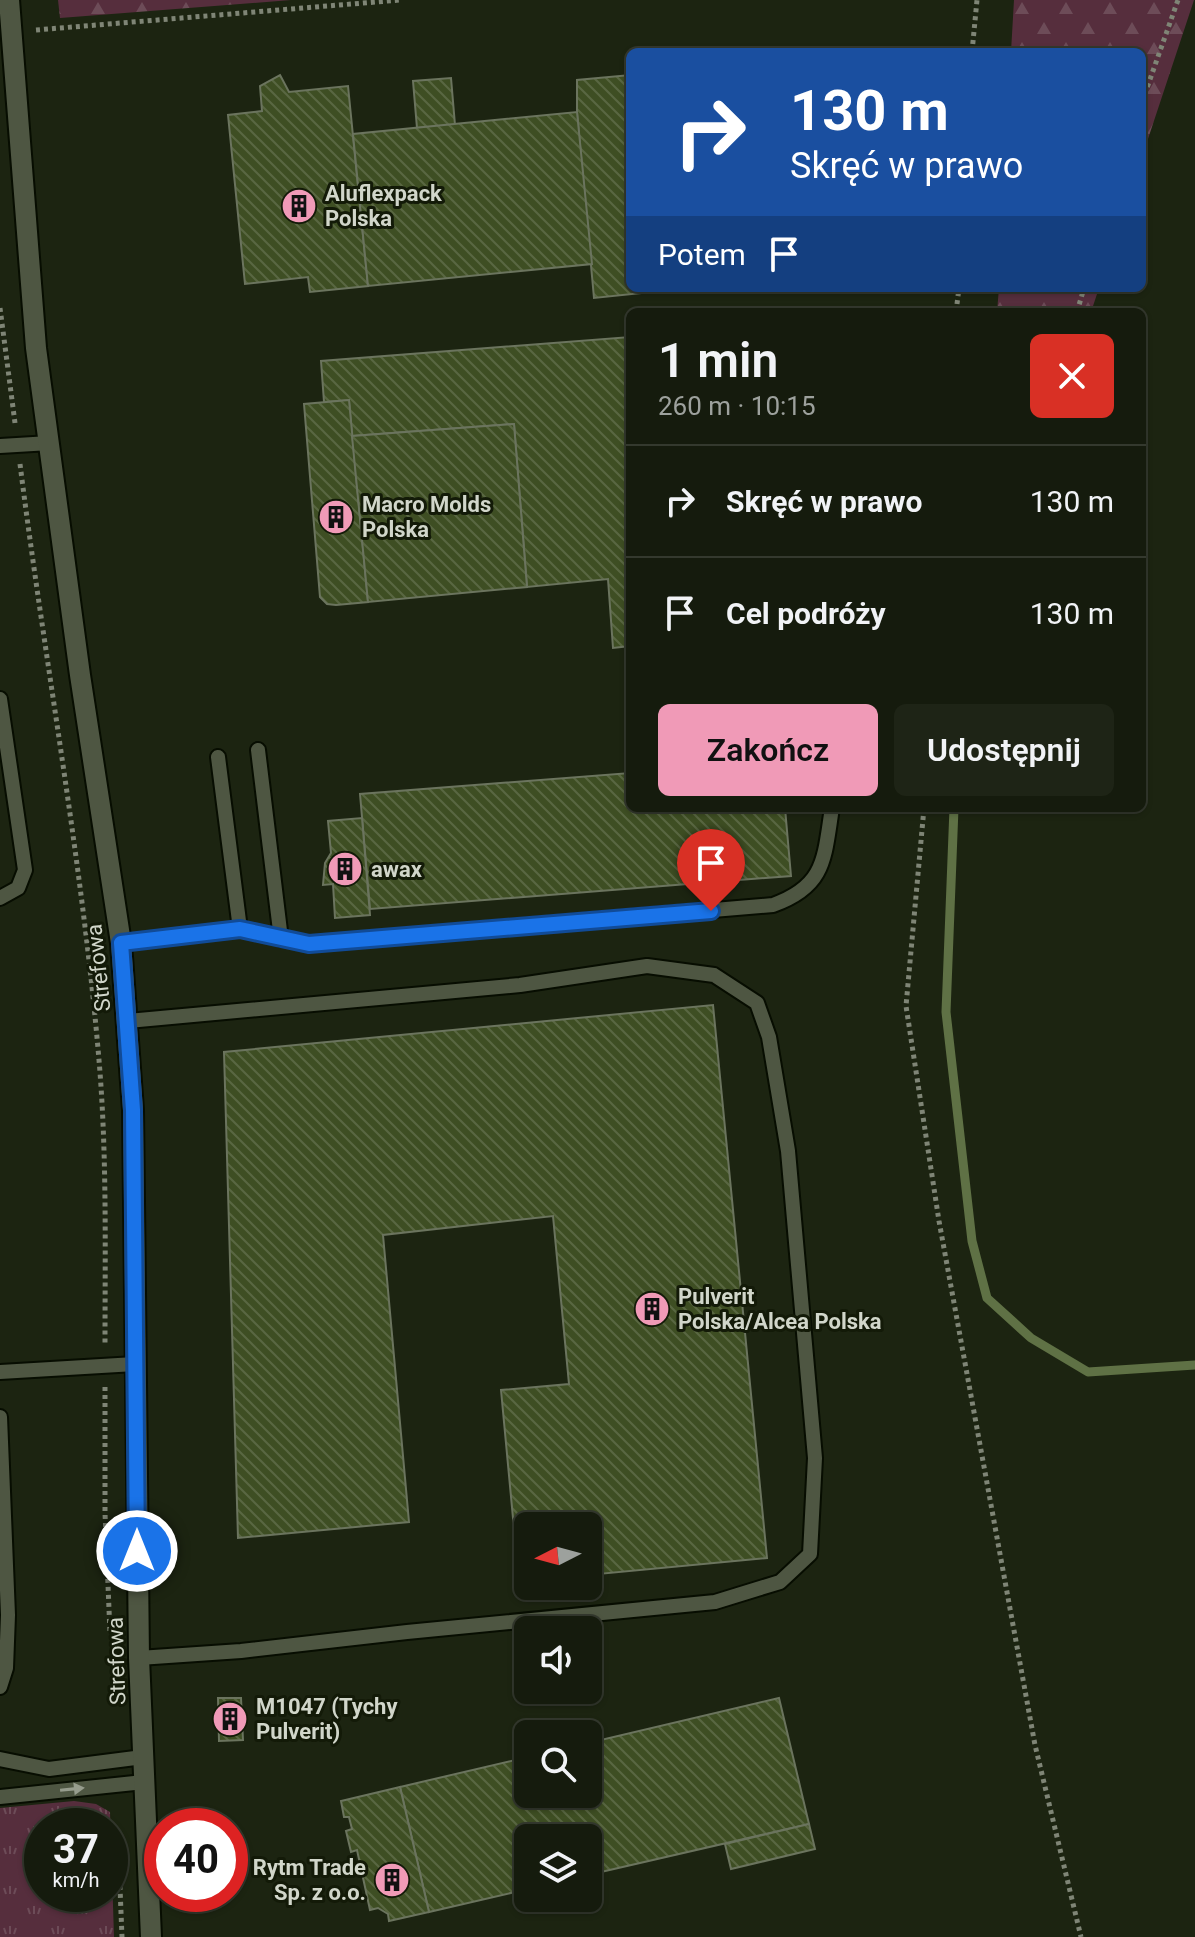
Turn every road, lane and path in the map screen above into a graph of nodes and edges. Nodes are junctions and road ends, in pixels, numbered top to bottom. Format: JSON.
{"nodes":[{"id":1,"x":9,"y":0,"type":"edge"},
{"id":2,"x":400,"y":0,"type":"edge"},
{"id":3,"x":977,"y":0,"type":"edge"},
{"id":4,"x":1178,"y":0,"type":"edge"},
{"id":5,"x":11,"y":32,"type":"junction"},
{"id":6,"x":972,"y":48,"type":"edge"},
{"id":7,"x":1146,"y":91,"type":"edge"},
{"id":8,"x":0,"y":308,"type":"edge"},
{"id":9,"x":50,"y":443,"type":"junction"},
{"id":10,"x":17,"y":445,"type":"junction"},
{"id":11,"x":0,"y":446,"type":"edge"},
{"id":12,"x":0,"y":699,"type":"edge"},
{"id":13,"x":258,"y":750,"type":"dead end"},
{"id":14,"x":218,"y":757,"type":"dead end"},
{"id":15,"x":831,"y":812,"type":"edge"},
{"id":16,"x":924,"y":812,"type":"edge"},
{"id":17,"x":0,"y":898,"type":"edge"},
{"id":18,"x":240,"y":929,"type":"junction"},
{"id":19,"x":281,"y":939,"type":"junction"},
{"id":20,"x":121,"y":943,"type":"junction"},
{"id":21,"x":128,"y":1021,"type":"junction"},
{"id":22,"x":135,"y":1364,"type":"junction"},
{"id":23,"x":105,"y":1366,"type":"junction"},
{"id":24,"x":0,"y":1372,"type":"edge"},
{"id":25,"x":0,"y":1417,"type":"edge"},
{"id":26,"x":111,"y":1645,"type":"dead end"},
{"id":27,"x":139,"y":1658,"type":"junction"},
{"id":28,"x":0,"y":1687,"type":"edge"},
{"id":29,"x":143,"y":1757,"type":"junction"},
{"id":30,"x":0,"y":1759,"type":"edge"},
{"id":31,"x":144,"y":1782,"type":"junction"},
{"id":32,"x":0,"y":1797,"type":"edge"},
{"id":33,"x":121,"y":1912,"type":"edge"},
{"id":34,"x":122,"y":1937,"type":"edge"},
{"id":35,"x":151,"y":1937,"type":"edge"},
{"id":36,"x":1081,"y":1937,"type":"edge"}],
"edges":[{"from":1,"to":5,"type":"street","name":"Strefowa"},
{"from":2,"to":5,"type":"path"},
{"from":3,"to":6,"type":"path"},
{"from":4,"to":7,"type":"path"},
{"from":5,"to":9,"type":"street","name":"Strefowa"},
{"from":8,"to":10,"type":"path"},
{"from":9,"to":10,"type":"lane"},
{"from":9,"to":20,"type":"street","name":"Strefowa"},
{"from":10,"to":11,"type":"lane"},
{"from":10,"to":23,"type":"path"},
{"from":12,"to":17,"type":"lane"},
{"from":13,"to":19,"type":"lane"},
{"from":14,"to":18,"type":"lane"},
{"from":15,"to":19,"type":"lane"},
{"from":16,"to":36,"type":"path"},
{"from":18,"to":19,"type":"lane"},
{"from":18,"to":20,"type":"lane"},
{"from":20,"to":21,"type":"street","name":"Strefowa"},
{"from":21,"to":22,"type":"street","name":"Strefowa"},
{"from":21,"to":27,"type":"lane"},
{"from":22,"to":23,"type":"lane"},
{"from":22,"to":27,"type":"street","name":"Strefowa"},
{"from":23,"to":24,"type":"lane"},
{"from":23,"to":26,"type":"path"},
{"from":25,"to":28,"type":"lane"},
{"from":27,"to":29,"type":"street","name":"Strefowa"},
{"from":29,"to":30,"type":"lane"},
{"from":29,"to":31,"type":"street","name":"Strefowa"},
{"from":32,"to":31,"type":"lane","one_way":true},
{"from":31,"to":35,"type":"street","name":"Strefowa"},
{"from":33,"to":34,"type":"path"}]}
